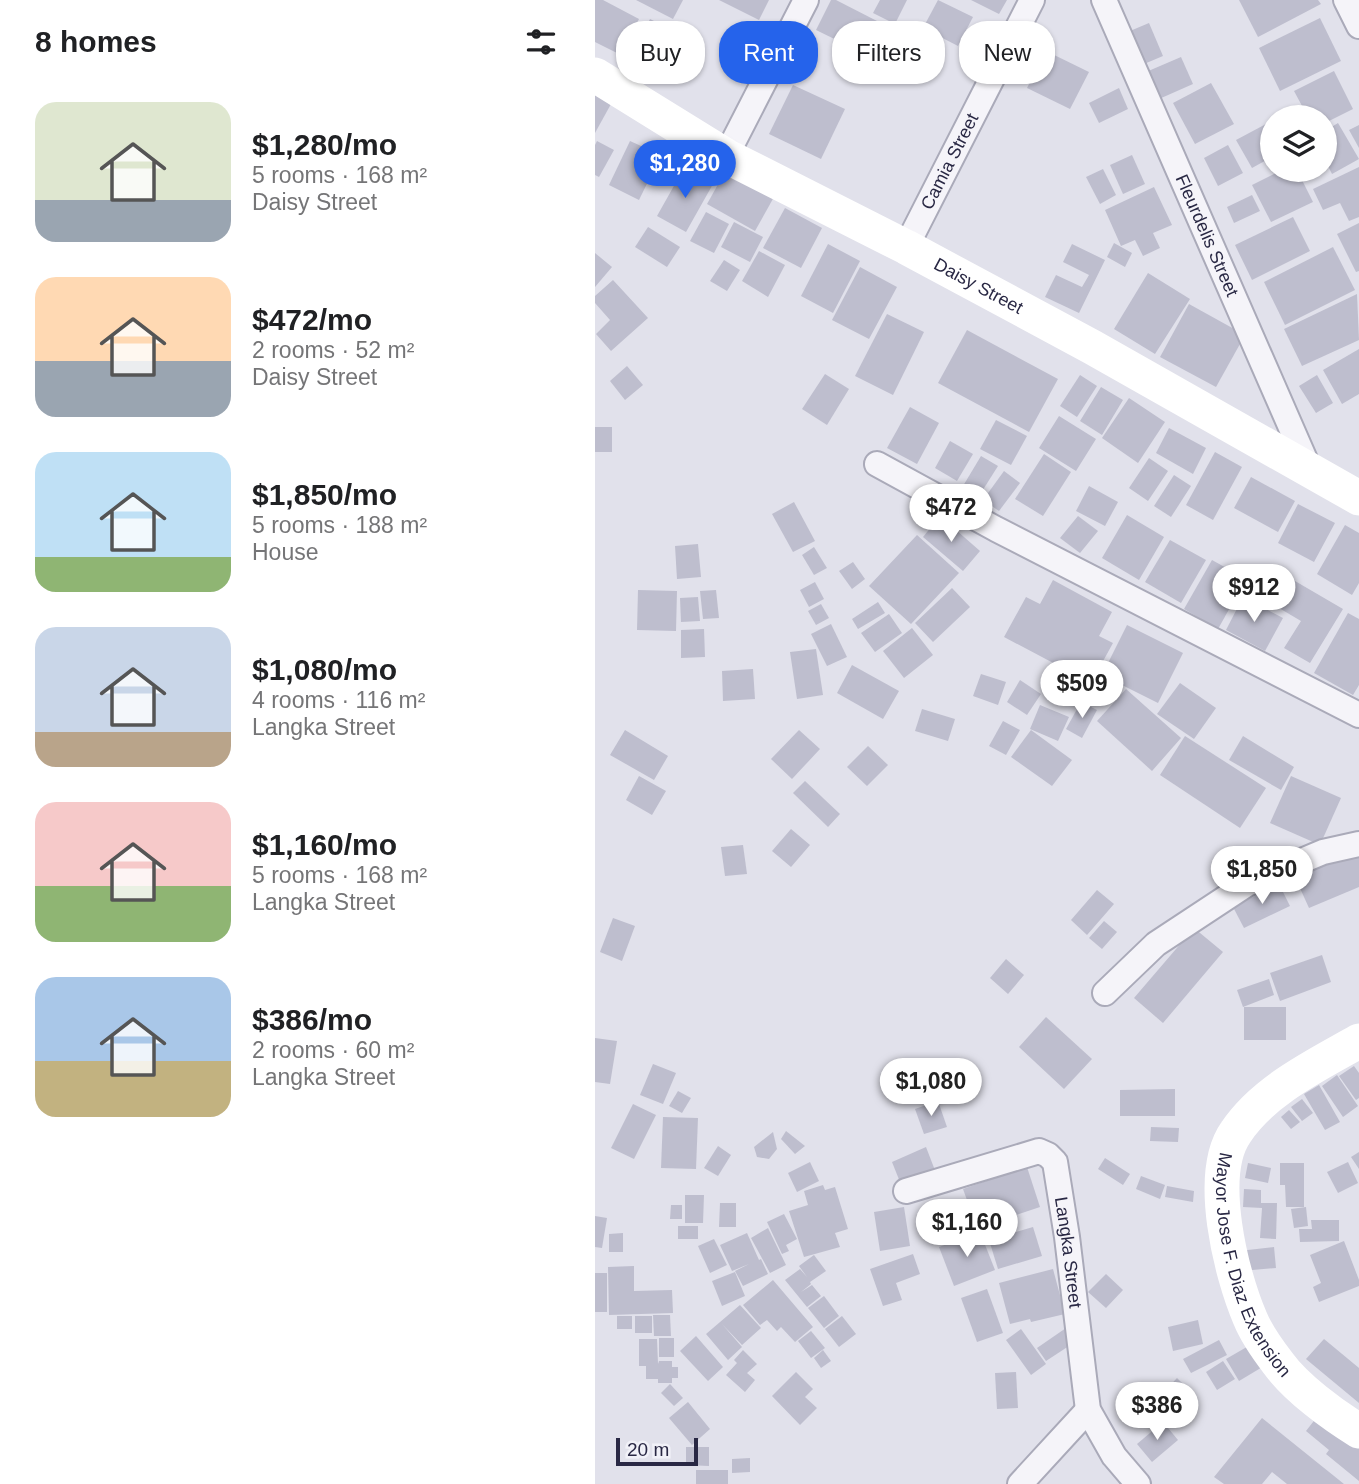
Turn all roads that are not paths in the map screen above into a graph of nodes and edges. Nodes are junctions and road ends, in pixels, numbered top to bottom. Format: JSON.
{"nodes":[{"id":1,"x":806,"y":0,"type":"edge"},
{"id":2,"x":1031,"y":0,"type":"edge"},
{"id":3,"x":1104,"y":0,"type":"edge"},
{"id":4,"x":1346,"y":0,"type":"edge"},
{"id":5,"x":1359,"y":26,"type":"edge"},
{"id":6,"x":595,"y":75,"type":"edge"},
{"id":7,"x":726,"y":156,"type":"junction"},
{"id":8,"x":906,"y":247,"type":"junction"},
{"id":9,"x":877,"y":464,"type":"dead end"},
{"id":10,"x":1310,"y":471,"type":"junction"},
{"id":11,"x":1359,"y":498,"type":"edge"},
{"id":12,"x":1359,"y":715,"type":"edge"},
{"id":13,"x":1359,"y":844,"type":"edge"},
{"id":14,"x":1105,"y":993,"type":"dead end"},
{"id":15,"x":1359,"y":1041,"type":"edge"},
{"id":16,"x":907,"y":1191,"type":"dead end"},
{"id":17,"x":1088,"y":1410,"type":"junction"},
{"id":18,"x":1359,"y":1431,"type":"edge"},
{"id":19,"x":1020,"y":1484,"type":"edge"},
{"id":20,"x":1138,"y":1484,"type":"edge"}],
"edges":[{"from":1,"to":7,"type":"street"},
{"from":2,"to":8,"type":"street","name":"Camia Street"},
{"from":3,"to":10,"type":"street","name":"Fleurdelis Street"},
{"from":4,"to":5,"type":"street"},
{"from":6,"to":7,"type":"street","name":"Daisy Street"},
{"from":7,"to":8,"type":"street","name":"Daisy Street"},
{"from":8,"to":10,"type":"street","name":"Daisy Street"},
{"from":9,"to":12,"type":"street"},
{"from":10,"to":11,"type":"street","name":"Daisy Street"},
{"from":13,"to":14,"type":"street"},
{"from":15,"to":18,"type":"street","name":"Mayor Jose F. Diaz Extension"},
{"from":16,"to":17,"type":"street","name":"Langka Street"},
{"from":17,"to":19,"type":"street"},
{"from":17,"to":20,"type":"street","name":"Langka Street"}]}
